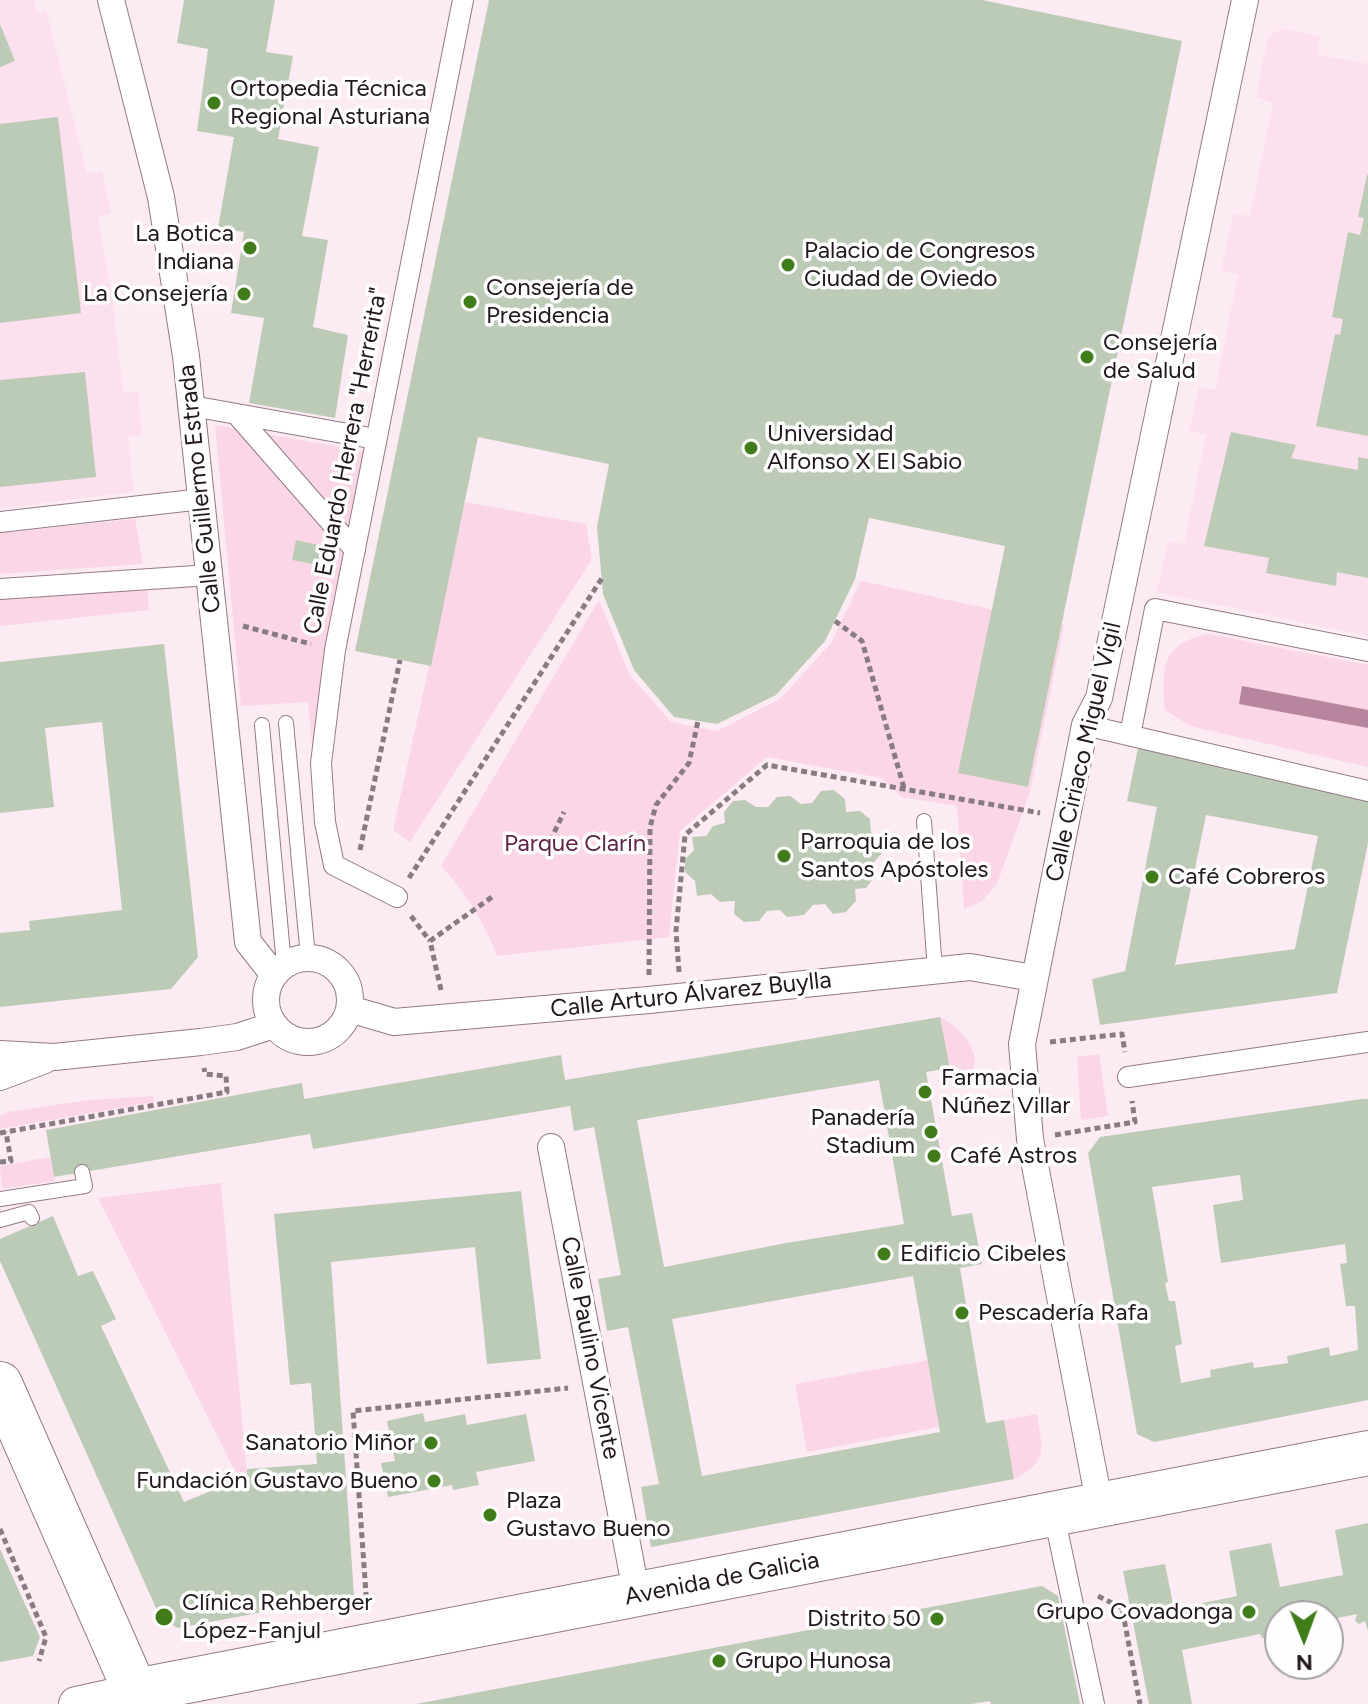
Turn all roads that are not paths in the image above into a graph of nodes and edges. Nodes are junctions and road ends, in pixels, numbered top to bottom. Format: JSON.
{"nodes":[{"id":1,"x":111,"y":0,"type":"edge"},
{"id":2,"x":463,"y":0,"type":"edge"},
{"id":3,"x":1245,"y":0,"type":"edge"},
{"id":4,"x":192,"y":406,"type":"junction"},
{"id":5,"x":237,"y":415,"type":"junction"},
{"id":6,"x":376,"y":439,"type":"junction"},
{"id":7,"x":202,"y":499,"type":"junction"},
{"id":8,"x":0,"y":522,"type":"edge"},
{"id":9,"x":355,"y":550,"type":"junction"},
{"id":10,"x":210,"y":575,"type":"junction"},
{"id":11,"x":0,"y":589,"type":"edge"},
{"id":12,"x":1368,"y":651,"type":"edge"},
{"id":13,"x":286,"y":723,"type":"dead end"},
{"id":14,"x":262,"y":725,"type":"dead end"},
{"id":15,"x":1085,"y":725,"type":"junction"},
{"id":16,"x":1130,"y":735,"type":"junction"},
{"id":17,"x":1368,"y":791,"type":"edge"},
{"id":18,"x":924,"y":821,"type":"dead end"},
{"id":19,"x":397,"y":897,"type":"road end"},
{"id":20,"x":288,"y":966,"type":"junction"},
{"id":21,"x":935,"y":970,"type":"junction"},
{"id":22,"x":1033,"y":978,"type":"junction"},
{"id":23,"x":350,"y":1009,"type":"junction"},
{"id":24,"x":274,"y":1025,"type":"junction"},
{"id":25,"x":1368,"y":1042,"type":"edge"},
{"id":26,"x":0,"y":1054,"type":"edge"},
{"id":27,"x":54,"y":1057,"type":"junction"},
{"id":28,"x":0,"y":1077,"type":"edge"},
{"id":29,"x":1128,"y":1077,"type":"road end"},
{"id":30,"x":551,"y":1147,"type":"dead end"},
{"id":31,"x":82,"y":1172,"type":"dead end"},
{"id":32,"x":0,"y":1199,"type":"edge"},
{"id":33,"x":32,"y":1218,"type":"dead end"},
{"id":34,"x":0,"y":1220,"type":"edge"},
{"id":35,"x":0,"y":1384,"type":"edge"},
{"id":36,"x":1368,"y":1453,"type":"edge"},
{"id":37,"x":1100,"y":1507,"type":"junction"},
{"id":38,"x":1054,"y":1515,"type":"junction"},
{"id":39,"x":637,"y":1596,"type":"junction"},
{"id":40,"x":389,"y":1643,"type":"junction"},
{"id":41,"x":138,"y":1698,"type":"edge"},
{"id":42,"x":76,"y":1704,"type":"edge"},
{"id":43,"x":254,"y":1704,"type":"edge"},
{"id":44,"x":1094,"y":1704,"type":"edge"}],
"edges":[{"from":1,"to":4,"type":"street","name":"Calle Guillermo Estrada"},
{"from":2,"to":6,"type":"street","name":"Calle Eduardo Herrera \"Herrerita\""},
{"from":3,"to":15,"type":"street","name":"Calle Ciriaco Miguel Vigil"},
{"from":4,"to":5,"type":"street"},
{"from":4,"to":7,"type":"street","name":"Calle Guillermo Estrada"},
{"from":5,"to":6,"type":"street"},
{"from":5,"to":9,"type":"street"},
{"from":6,"to":9,"type":"street","name":"Calle Eduardo Herrera \"Herrerita\""},
{"from":7,"to":8,"type":"street"},
{"from":7,"to":10,"type":"street","name":"Calle Guillermo Estrada"},
{"from":9,"to":19,"type":"street","name":"Calle Eduardo Herrera \"Herrerita\""},
{"from":10,"to":11,"type":"street"},
{"from":10,"to":20,"type":"street","name":"Calle Guillermo Estrada"},
{"from":12,"to":16,"type":"street"},
{"from":13,"to":20,"type":"lane"},
{"from":14,"to":20,"type":"lane"},
{"from":15,"to":16,"type":"street"},
{"from":15,"to":22,"type":"street","name":"Calle Ciriaco Miguel Vigil"},
{"from":16,"to":17,"type":"street"},
{"from":18,"to":21,"type":"lane"},
{"from":20,"to":23,"type":"street"},
{"from":20,"to":24,"type":"street"},
{"from":21,"to":22,"type":"street","name":"Calle Arturo Álvarez Buylla"},
{"from":21,"to":23,"type":"street","name":"Calle Arturo Álvarez Buylla"},
{"from":22,"to":37,"type":"street","name":"Calle Ciriaco Miguel Vigil"},
{"from":23,"to":24,"type":"street"},
{"from":24,"to":27,"type":"street"},
{"from":25,"to":29,"type":"street"},
{"from":26,"to":27,"type":"street"},
{"from":27,"to":28,"type":"street"},
{"from":30,"to":39,"type":"street","name":"Calle Paulino Vicente"},
{"from":31,"to":32,"type":"lane"},
{"from":33,"to":34,"type":"lane"},
{"from":35,"to":41,"type":"highway"},
{"from":36,"to":37,"type":"highway","name":"Avenida de Galicia"},
{"from":37,"to":38,"type":"highway","name":"Avenida de Galicia"},
{"from":38,"to":39,"type":"highway","name":"Avenida de Galicia"},
{"from":38,"to":44,"type":"street"},
{"from":39,"to":40,"type":"highway","name":"Avenida de Galicia"},
{"from":40,"to":41,"type":"highway","name":"Avenida de Galicia"},
{"from":40,"to":43,"type":"highway"},
{"from":41,"to":42,"type":"street","name":"Avenida de Galicia"}]}
